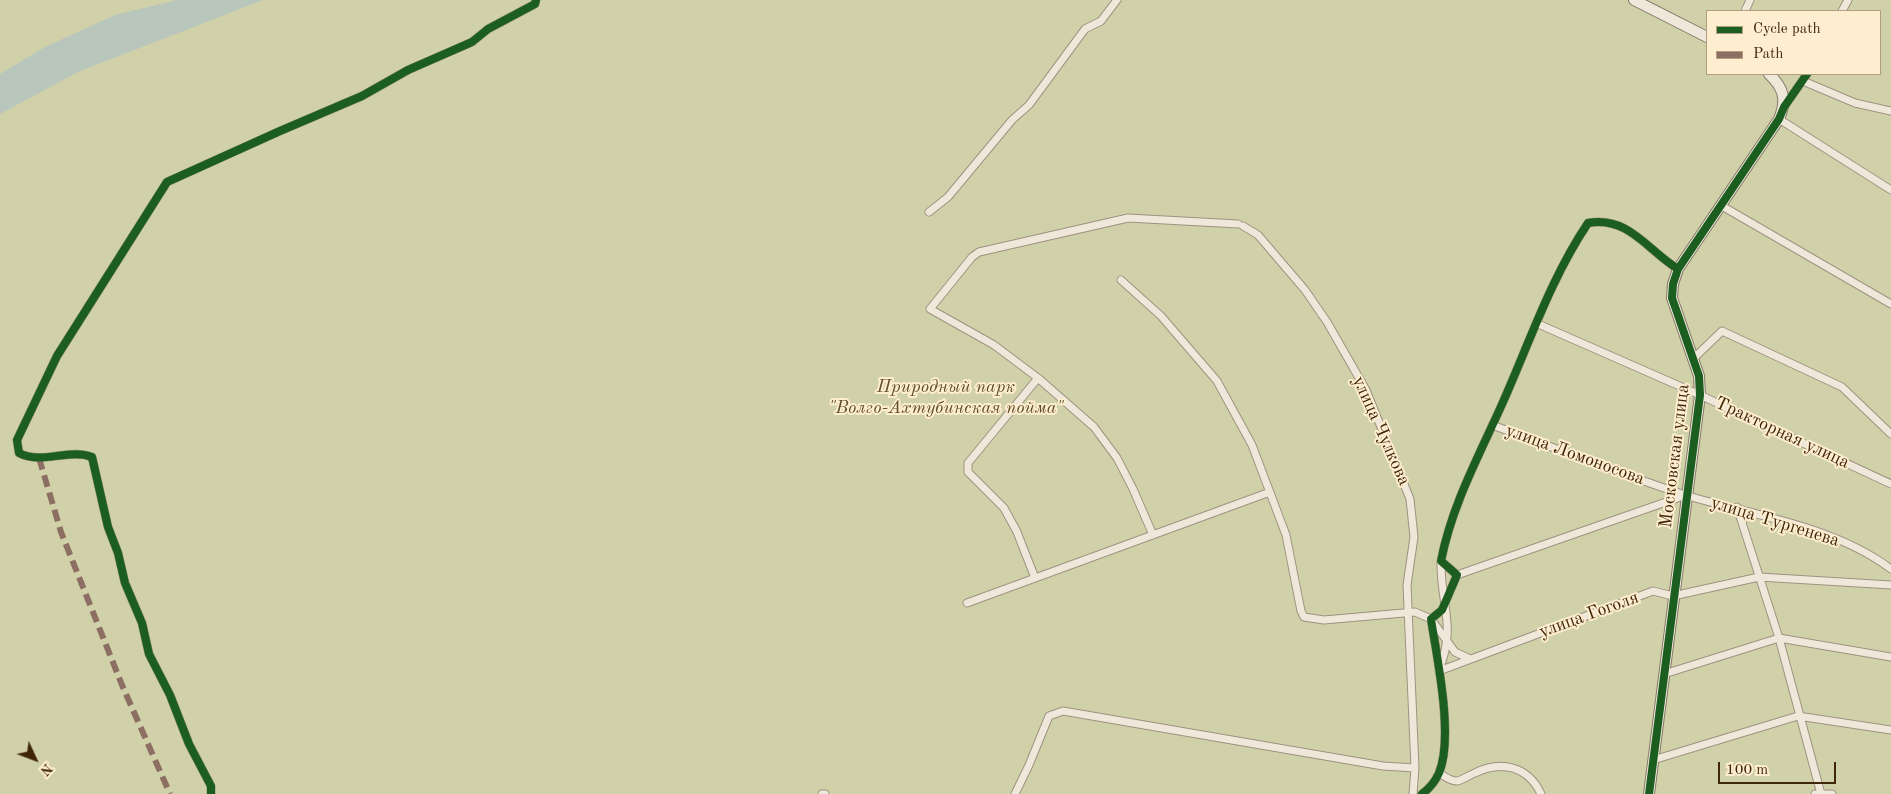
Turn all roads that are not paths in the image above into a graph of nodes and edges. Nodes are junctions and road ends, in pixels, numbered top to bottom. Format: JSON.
{"nodes":[{"id":1,"x":536,"y":0,"type":"edge"},
{"id":2,"x":1117,"y":0,"type":"edge"},
{"id":3,"x":1634,"y":0,"type":"edge"},
{"id":4,"x":1706,"y":36,"type":"edge"},
{"id":5,"x":1770,"y":75,"type":"edge"},
{"id":6,"x":1807,"y":75,"type":"edge"},
{"id":7,"x":1803,"y":81,"type":"junction"},
{"id":8,"x":1784,"y":107,"type":"junction"},
{"id":9,"x":1891,"y":112,"type":"edge"},
{"id":10,"x":1779,"y":119,"type":"junction"},
{"id":11,"x":1891,"y":190,"type":"edge"},
{"id":12,"x":1722,"y":206,"type":"junction"},
{"id":13,"x":929,"y":212,"type":"dead end"},
{"id":14,"x":1678,"y":269,"type":"junction"},
{"id":15,"x":1121,"y":280,"type":"dead end"},
{"id":16,"x":1891,"y":304,"type":"edge"},
{"id":17,"x":1536,"y":323,"type":"junction"},
{"id":18,"x":1694,"y":358,"type":"junction"},
{"id":19,"x":1038,"y":378,"type":"junction"},
{"id":20,"x":1700,"y":395,"type":"junction"},
{"id":21,"x":1492,"y":425,"type":"junction"},
{"id":22,"x":1891,"y":434,"type":"edge"},
{"id":23,"x":1891,"y":484,"type":"edge"},
{"id":24,"x":1270,"y":492,"type":"junction"},
{"id":25,"x":1686,"y":495,"type":"junction"},
{"id":26,"x":1737,"y":507,"type":"junction"},
{"id":27,"x":1153,"y":535,"type":"junction"},
{"id":28,"x":1441,"y":561,"type":"junction"},
{"id":29,"x":1891,"y":570,"type":"edge"},
{"id":30,"x":1457,"y":575,"type":"junction"},
{"id":31,"x":1759,"y":577,"type":"junction"},
{"id":32,"x":1035,"y":578,"type":"junction"},
{"id":33,"x":1891,"y":584,"type":"edge"},
{"id":34,"x":1674,"y":596,"type":"junction"},
{"id":35,"x":1446,"y":601,"type":"junction"},
{"id":36,"x":967,"y":603,"type":"dead end"},
{"id":37,"x":1407,"y":614,"type":"junction"},
{"id":38,"x":1430,"y":619,"type":"junction"},
{"id":39,"x":1779,"y":638,"type":"junction"},
{"id":40,"x":1448,"y":644,"type":"junction"},
{"id":41,"x":1891,"y":656,"type":"edge"},
{"id":42,"x":1470,"y":659,"type":"junction"},
{"id":43,"x":1439,"y":671,"type":"junction"},
{"id":44,"x":1664,"y":674,"type":"junction"},
{"id":45,"x":1798,"y":716,"type":"junction"},
{"id":46,"x":1891,"y":730,"type":"edge"},
{"id":47,"x":1653,"y":760,"type":"junction"},
{"id":48,"x":1415,"y":768,"type":"junction"},
{"id":49,"x":1439,"y":773,"type":"junction"},
{"id":50,"x":1819,"y":793,"type":"edge"},
{"id":51,"x":211,"y":794,"type":"edge"},
{"id":52,"x":1015,"y":794,"type":"edge"},
{"id":53,"x":1413,"y":794,"type":"edge"},
{"id":54,"x":1423,"y":794,"type":"edge"},
{"id":55,"x":1541,"y":794,"type":"edge"},
{"id":56,"x":1649,"y":794,"type":"edge"},
{"id":57,"x":1832,"y":794,"type":"edge"}],
"edges":[{"from":1,"to":51,"type":"street"},
{"from":2,"to":13,"type":"street"},
{"from":3,"to":4,"type":"street"},
{"from":5,"to":8,"type":"street"},
{"from":6,"to":7,"type":"street","name":"Московская улица"},
{"from":7,"to":8,"type":"street","name":"Московская улица"},
{"from":7,"to":9,"type":"street"},
{"from":8,"to":10,"type":"street","name":"Московская улица"},
{"from":10,"to":11,"type":"street"},
{"from":10,"to":12,"type":"street","name":"Московская улица"},
{"from":12,"to":14,"type":"street","name":"Московская улица"},
{"from":12,"to":16,"type":"street"},
{"from":14,"to":17,"type":"street"},
{"from":14,"to":18,"type":"street","name":"Московская улица"},
{"from":15,"to":24,"type":"street"},
{"from":17,"to":20,"type":"street","name":"Тракторная улица"},
{"from":17,"to":21,"type":"street"},
{"from":18,"to":20,"type":"street","name":"Московская улица"},
{"from":18,"to":22,"type":"street"},
{"from":19,"to":27,"type":"street"},
{"from":19,"to":32,"type":"street"},
{"from":19,"to":37,"type":"street","name":"улица Чулкова"},
{"from":20,"to":23,"type":"street","name":"Тракторная улица"},
{"from":20,"to":25,"type":"street","name":"Московская улица"},
{"from":21,"to":25,"type":"street","name":"улица Ломоносова"},
{"from":21,"to":28,"type":"street"},
{"from":24,"to":27,"type":"street"},
{"from":24,"to":37,"type":"street"},
{"from":25,"to":26,"type":"street","name":"улица Тургенева"},
{"from":25,"to":30,"type":"street","name":"улица Тургенева"},
{"from":25,"to":34,"type":"street","name":"Московская улица"},
{"from":26,"to":29,"type":"street","name":"улица Тургенева"},
{"from":26,"to":31,"type":"street"},
{"from":27,"to":32,"type":"street"},
{"from":28,"to":30,"type":"street"},
{"from":28,"to":35,"type":"street"},
{"from":30,"to":35,"type":"street"},
{"from":31,"to":33,"type":"street","name":"улица Гоголя"},
{"from":31,"to":34,"type":"street","name":"улица Гоголя"},
{"from":31,"to":39,"type":"street"},
{"from":32,"to":36,"type":"street"},
{"from":34,"to":42,"type":"street","name":"улица Гоголя"},
{"from":34,"to":44,"type":"street","name":"Московская улица"},
{"from":35,"to":38,"type":"street"},
{"from":35,"to":40,"type":"street"},
{"from":37,"to":38,"type":"street"},
{"from":37,"to":48,"type":"street","name":"улица Чулкова"},
{"from":38,"to":40,"type":"street"},
{"from":38,"to":43,"type":"street"},
{"from":39,"to":41,"type":"street"},
{"from":39,"to":44,"type":"street"},
{"from":39,"to":45,"type":"street"},
{"from":40,"to":42,"type":"street"},
{"from":40,"to":43,"type":"street"},
{"from":42,"to":43,"type":"street","name":"улица Гоголя"},
{"from":43,"to":49,"type":"street"},
{"from":44,"to":47,"type":"street","name":"Московская улица"},
{"from":45,"to":46,"type":"street"},
{"from":45,"to":47,"type":"street"},
{"from":45,"to":50,"type":"street"},
{"from":47,"to":56,"type":"street","name":"Московская улица"},
{"from":48,"to":52,"type":"street"},
{"from":48,"to":53,"type":"street","name":"улица Чулкова"},
{"from":49,"to":54,"type":"street"},
{"from":49,"to":55,"type":"street"},
{"from":50,"to":57,"type":"street"}]}
